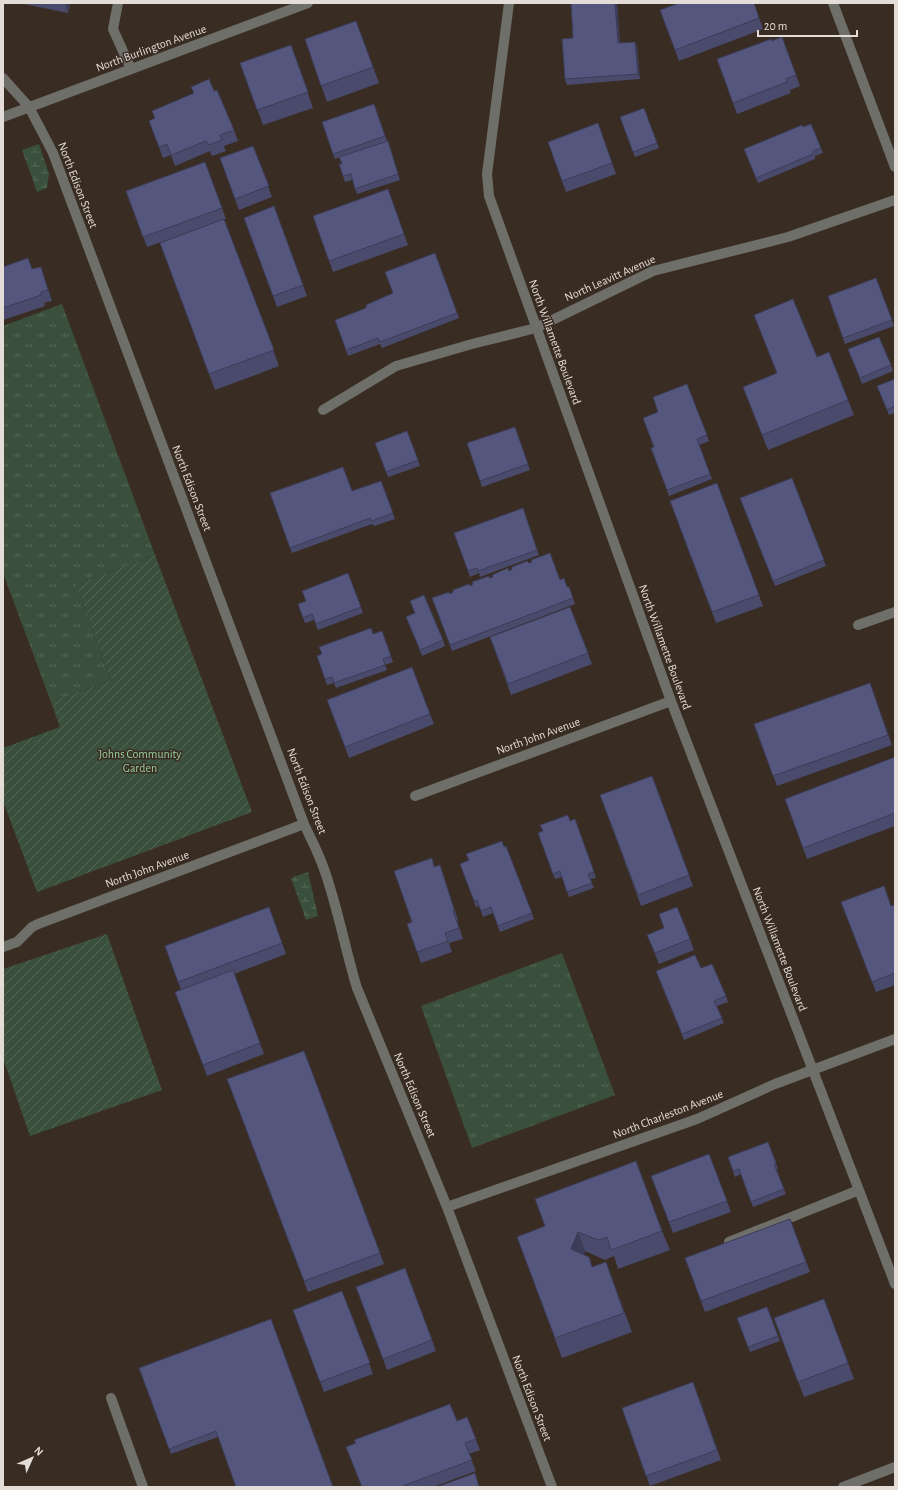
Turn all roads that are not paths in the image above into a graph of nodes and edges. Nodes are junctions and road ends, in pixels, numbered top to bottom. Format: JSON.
{"nodes":[{"id":1,"x":118,"y":3,"type":"edge"},
{"id":2,"x":308,"y":3,"type":"edge"},
{"id":3,"x":509,"y":3,"type":"edge"},
{"id":4,"x":833,"y":3,"type":"edge"},
{"id":5,"x":130,"y":69,"type":"junction"},
{"id":6,"x":3,"y":78,"type":"edge"},
{"id":7,"x":29,"y":107,"type":"junction"},
{"id":8,"x":3,"y":117,"type":"edge"},
{"id":9,"x":895,"y":167,"type":"edge"},
{"id":10,"x":895,"y":200,"type":"edge"},
{"id":11,"x":536,"y":328,"type":"junction"},
{"id":12,"x":323,"y":410,"type":"dead end"},
{"id":13,"x":895,"y":612,"type":"edge"},
{"id":14,"x":858,"y":624,"type":"dead end"},
{"id":15,"x":671,"y":701,"type":"junction"},
{"id":16,"x":415,"y":796,"type":"dead end"},
{"id":17,"x":304,"y":824,"type":"junction"},
{"id":18,"x":3,"y":947,"type":"edge"},
{"id":19,"x":895,"y":1040,"type":"edge"},
{"id":20,"x":813,"y":1070,"type":"junction"},
{"id":21,"x":859,"y":1190,"type":"junction"},
{"id":22,"x":448,"y":1207,"type":"junction"},
{"id":23,"x":718,"y":1246,"type":"edge"},
{"id":24,"x":895,"y":1284,"type":"edge"},
{"id":25,"x":111,"y":1398,"type":"dead end"},
{"id":26,"x":895,"y":1467,"type":"edge"},
{"id":27,"x":143,"y":1487,"type":"edge"},
{"id":28,"x":552,"y":1487,"type":"edge"},
{"id":29,"x":843,"y":1487,"type":"edge"}],
"edges":[{"from":1,"to":5,"type":"street"},
{"from":2,"to":5,"type":"street","name":"North Burlington Avenue"},
{"from":3,"to":11,"type":"street","name":"North Willamette Boulevard"},
{"from":4,"to":9,"type":"street"},
{"from":5,"to":7,"type":"street","name":"North Burlington Avenue"},
{"from":6,"to":7,"type":"street","name":"North Edison Street"},
{"from":7,"to":8,"type":"street","name":"North Burlington Avenue"},
{"from":7,"to":17,"type":"street","name":"North Edison Street"},
{"from":10,"to":11,"type":"street","name":"North Leavitt Avenue"},
{"from":11,"to":12,"type":"street","name":"North Leavitt Avenue"},
{"from":11,"to":15,"type":"street","name":"North Willamette Boulevard"},
{"from":13,"to":14,"type":"street"},
{"from":15,"to":16,"type":"street","name":"North John Avenue"},
{"from":15,"to":20,"type":"street","name":"North Willamette Boulevard"},
{"from":17,"to":18,"type":"street","name":"North John Avenue"},
{"from":17,"to":22,"type":"street","name":"North Edison Street"},
{"from":19,"to":20,"type":"street","name":"North Charleston Avenue"},
{"from":20,"to":21,"type":"street","name":"North Willamette Boulevard"},
{"from":20,"to":22,"type":"street","name":"North Charleston Avenue"},
{"from":21,"to":23,"type":"street"},
{"from":21,"to":24,"type":"street","name":"North Willamette Boulevard"},
{"from":22,"to":28,"type":"street","name":"North Edison Street"},
{"from":25,"to":27,"type":"street"},
{"from":26,"to":29,"type":"street"}]}
